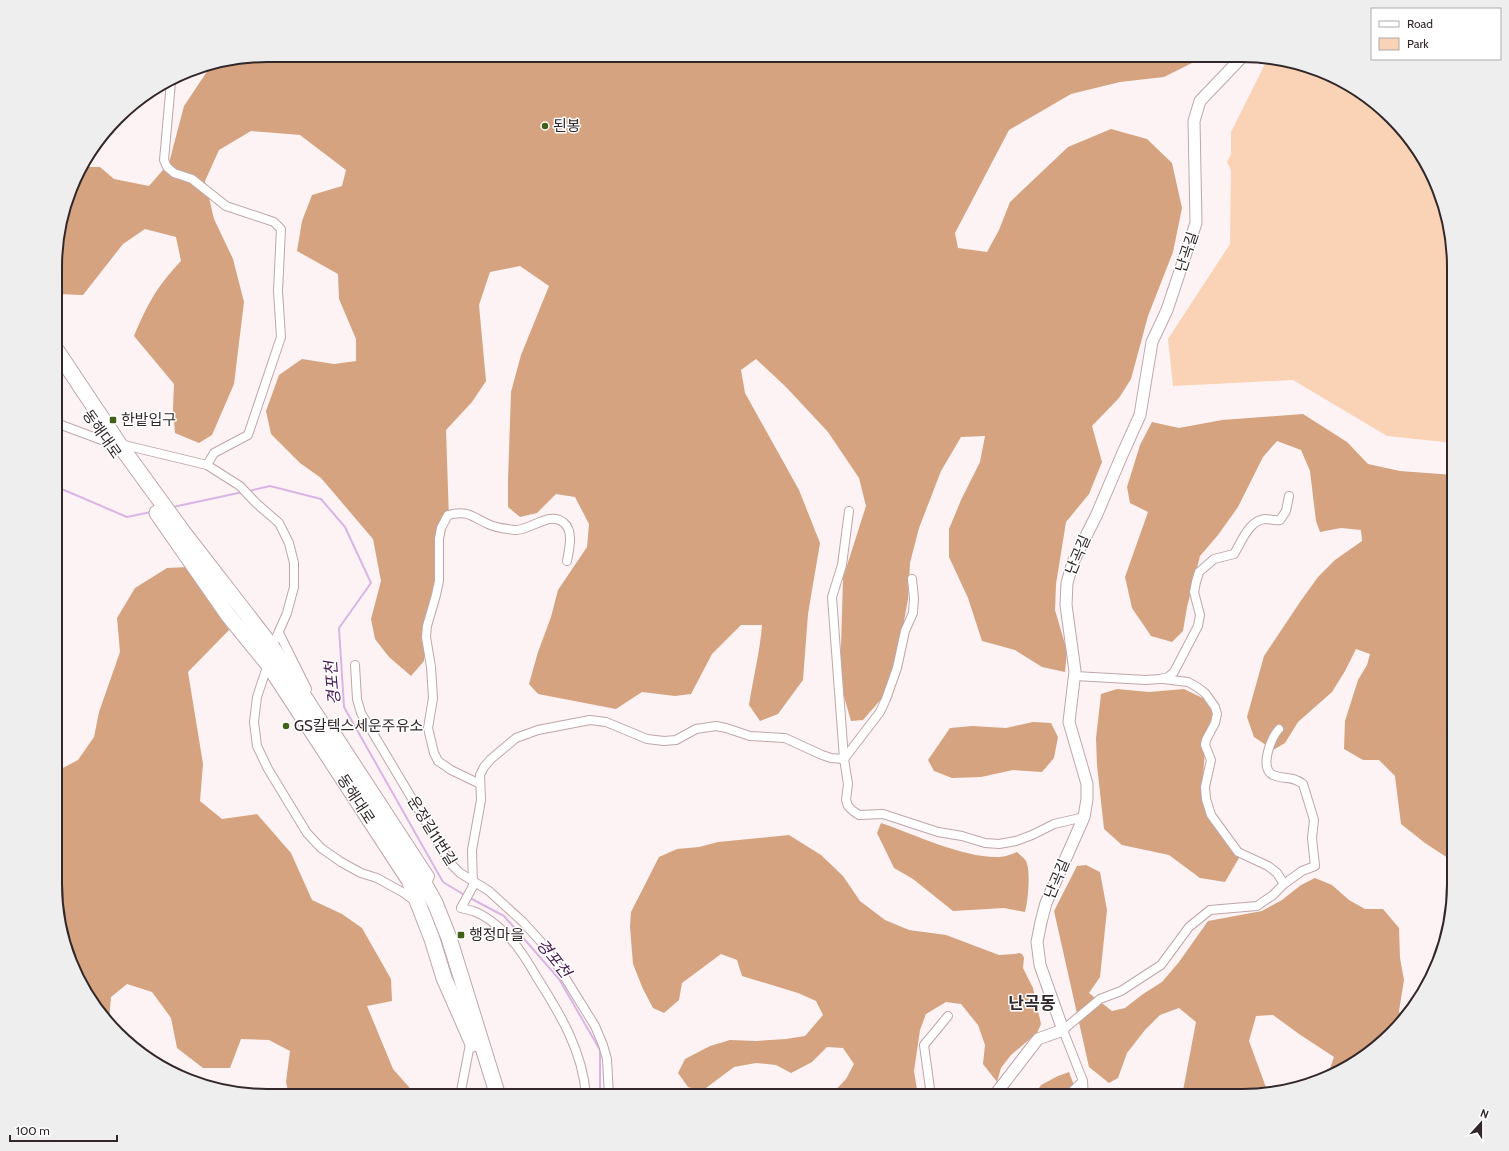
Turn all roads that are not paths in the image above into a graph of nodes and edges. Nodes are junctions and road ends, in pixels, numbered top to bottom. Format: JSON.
{"nodes":[{"id":1,"x":1237,"y":62,"type":"edge"},
{"id":2,"x":172,"y":86,"type":"edge"},
{"id":3,"x":62,"y":359,"type":"edge"},
{"id":4,"x":62,"y":376,"type":"edge"},
{"id":5,"x":62,"y":425,"type":"edge"},
{"id":6,"x":113,"y":443,"type":"junction"},
{"id":7,"x":207,"y":465,"type":"junction"},
{"id":8,"x":1289,"y":496,"type":"dead end"},
{"id":9,"x":849,"y":510,"type":"dead end"},
{"id":10,"x":176,"y":531,"type":"junction"},
{"id":11,"x":567,"y":561,"type":"dead end"},
{"id":12,"x":912,"y":579,"type":"dead end"},
{"id":13,"x":279,"y":633,"type":"junction"},
{"id":14,"x":272,"y":648,"type":"junction"},
{"id":15,"x":268,"y":664,"type":"junction"},
{"id":16,"x":355,"y":665,"type":"dead end"},
{"id":17,"x":1075,"y":676,"type":"junction"},
{"id":18,"x":1160,"y":679,"type":"junction"},
{"id":19,"x":1279,"y":729,"type":"dead end"},
{"id":20,"x":844,"y":759,"type":"junction"},
{"id":21,"x":480,"y":784,"type":"junction"},
{"id":22,"x":1084,"y":817,"type":"junction"},
{"id":23,"x":473,"y":883,"type":"junction"},
{"id":24,"x":1284,"y":884,"type":"junction"},
{"id":25,"x":426,"y":886,"type":"junction"},
{"id":26,"x":418,"y":903,"type":"junction"},
{"id":27,"x":948,"y":1016,"type":"dead end"},
{"id":28,"x":1063,"y":1030,"type":"junction"},
{"id":29,"x":471,"y":1037,"type":"junction"},
{"id":30,"x":1083,"y":1081,"type":"junction"},
{"id":31,"x":461,"y":1089,"type":"edge"},
{"id":32,"x":488,"y":1089,"type":"edge"},
{"id":33,"x":496,"y":1089,"type":"edge"},
{"id":34,"x":586,"y":1089,"type":"edge"},
{"id":35,"x":609,"y":1089,"type":"edge"},
{"id":36,"x":930,"y":1089,"type":"edge"},
{"id":37,"x":999,"y":1089,"type":"edge"},
{"id":38,"x":1074,"y":1089,"type":"edge"},
{"id":39,"x":1084,"y":1089,"type":"edge"}],
"edges":[{"from":1,"to":17,"type":"street","name":"난곡길"},
{"from":2,"to":7,"type":"street"},
{"from":3,"to":6,"type":"highway","name":"동해대로"},
{"from":4,"to":6,"type":"highway","name":"동해대로"},
{"from":5,"to":6,"type":"street"},
{"from":6,"to":7,"type":"street"},
{"from":6,"to":10,"type":"highway","name":"동해대로"},
{"from":7,"to":13,"type":"street"},
{"from":8,"to":18,"type":"street"},
{"from":9,"to":20,"type":"street"},
{"from":10,"to":14,"type":"highway","name":"동해대로"},
{"from":10,"to":15,"type":"highway","name":"동해대로"},
{"from":11,"to":21,"type":"street"},
{"from":12,"to":20,"type":"street"},
{"from":13,"to":14,"type":"street"},
{"from":13,"to":25,"type":"street"},
{"from":14,"to":25,"type":"highway","name":"동해대로"},
{"from":15,"to":26,"type":"highway","name":"동해대로"},
{"from":15,"to":26,"type":"street"},
{"from":16,"to":23,"type":"street","name":"운정길11번길"},
{"from":17,"to":18,"type":"street"},
{"from":17,"to":22,"type":"street","name":"난곡길"},
{"from":18,"to":24,"type":"street"},
{"from":19,"to":24,"type":"street"},
{"from":20,"to":21,"type":"street"},
{"from":20,"to":22,"type":"street"},
{"from":21,"to":23,"type":"street"},
{"from":22,"to":28,"type":"street","name":"난곡길"},
{"from":23,"to":34,"type":"street"},
{"from":23,"to":35,"type":"street","name":"운정길11번길"},
{"from":24,"to":28,"type":"street"},
{"from":25,"to":33,"type":"highway","name":"동해대로"},
{"from":26,"to":29,"type":"highway","name":"동해대로"},
{"from":27,"to":36,"type":"street"},
{"from":28,"to":30,"type":"street","name":"난곡길"},
{"from":28,"to":37,"type":"street"},
{"from":29,"to":31,"type":"street"},
{"from":29,"to":32,"type":"highway","name":"동해대로"},
{"from":30,"to":38,"type":"street"},
{"from":30,"to":39,"type":"street","name":"난곡길"}]}
